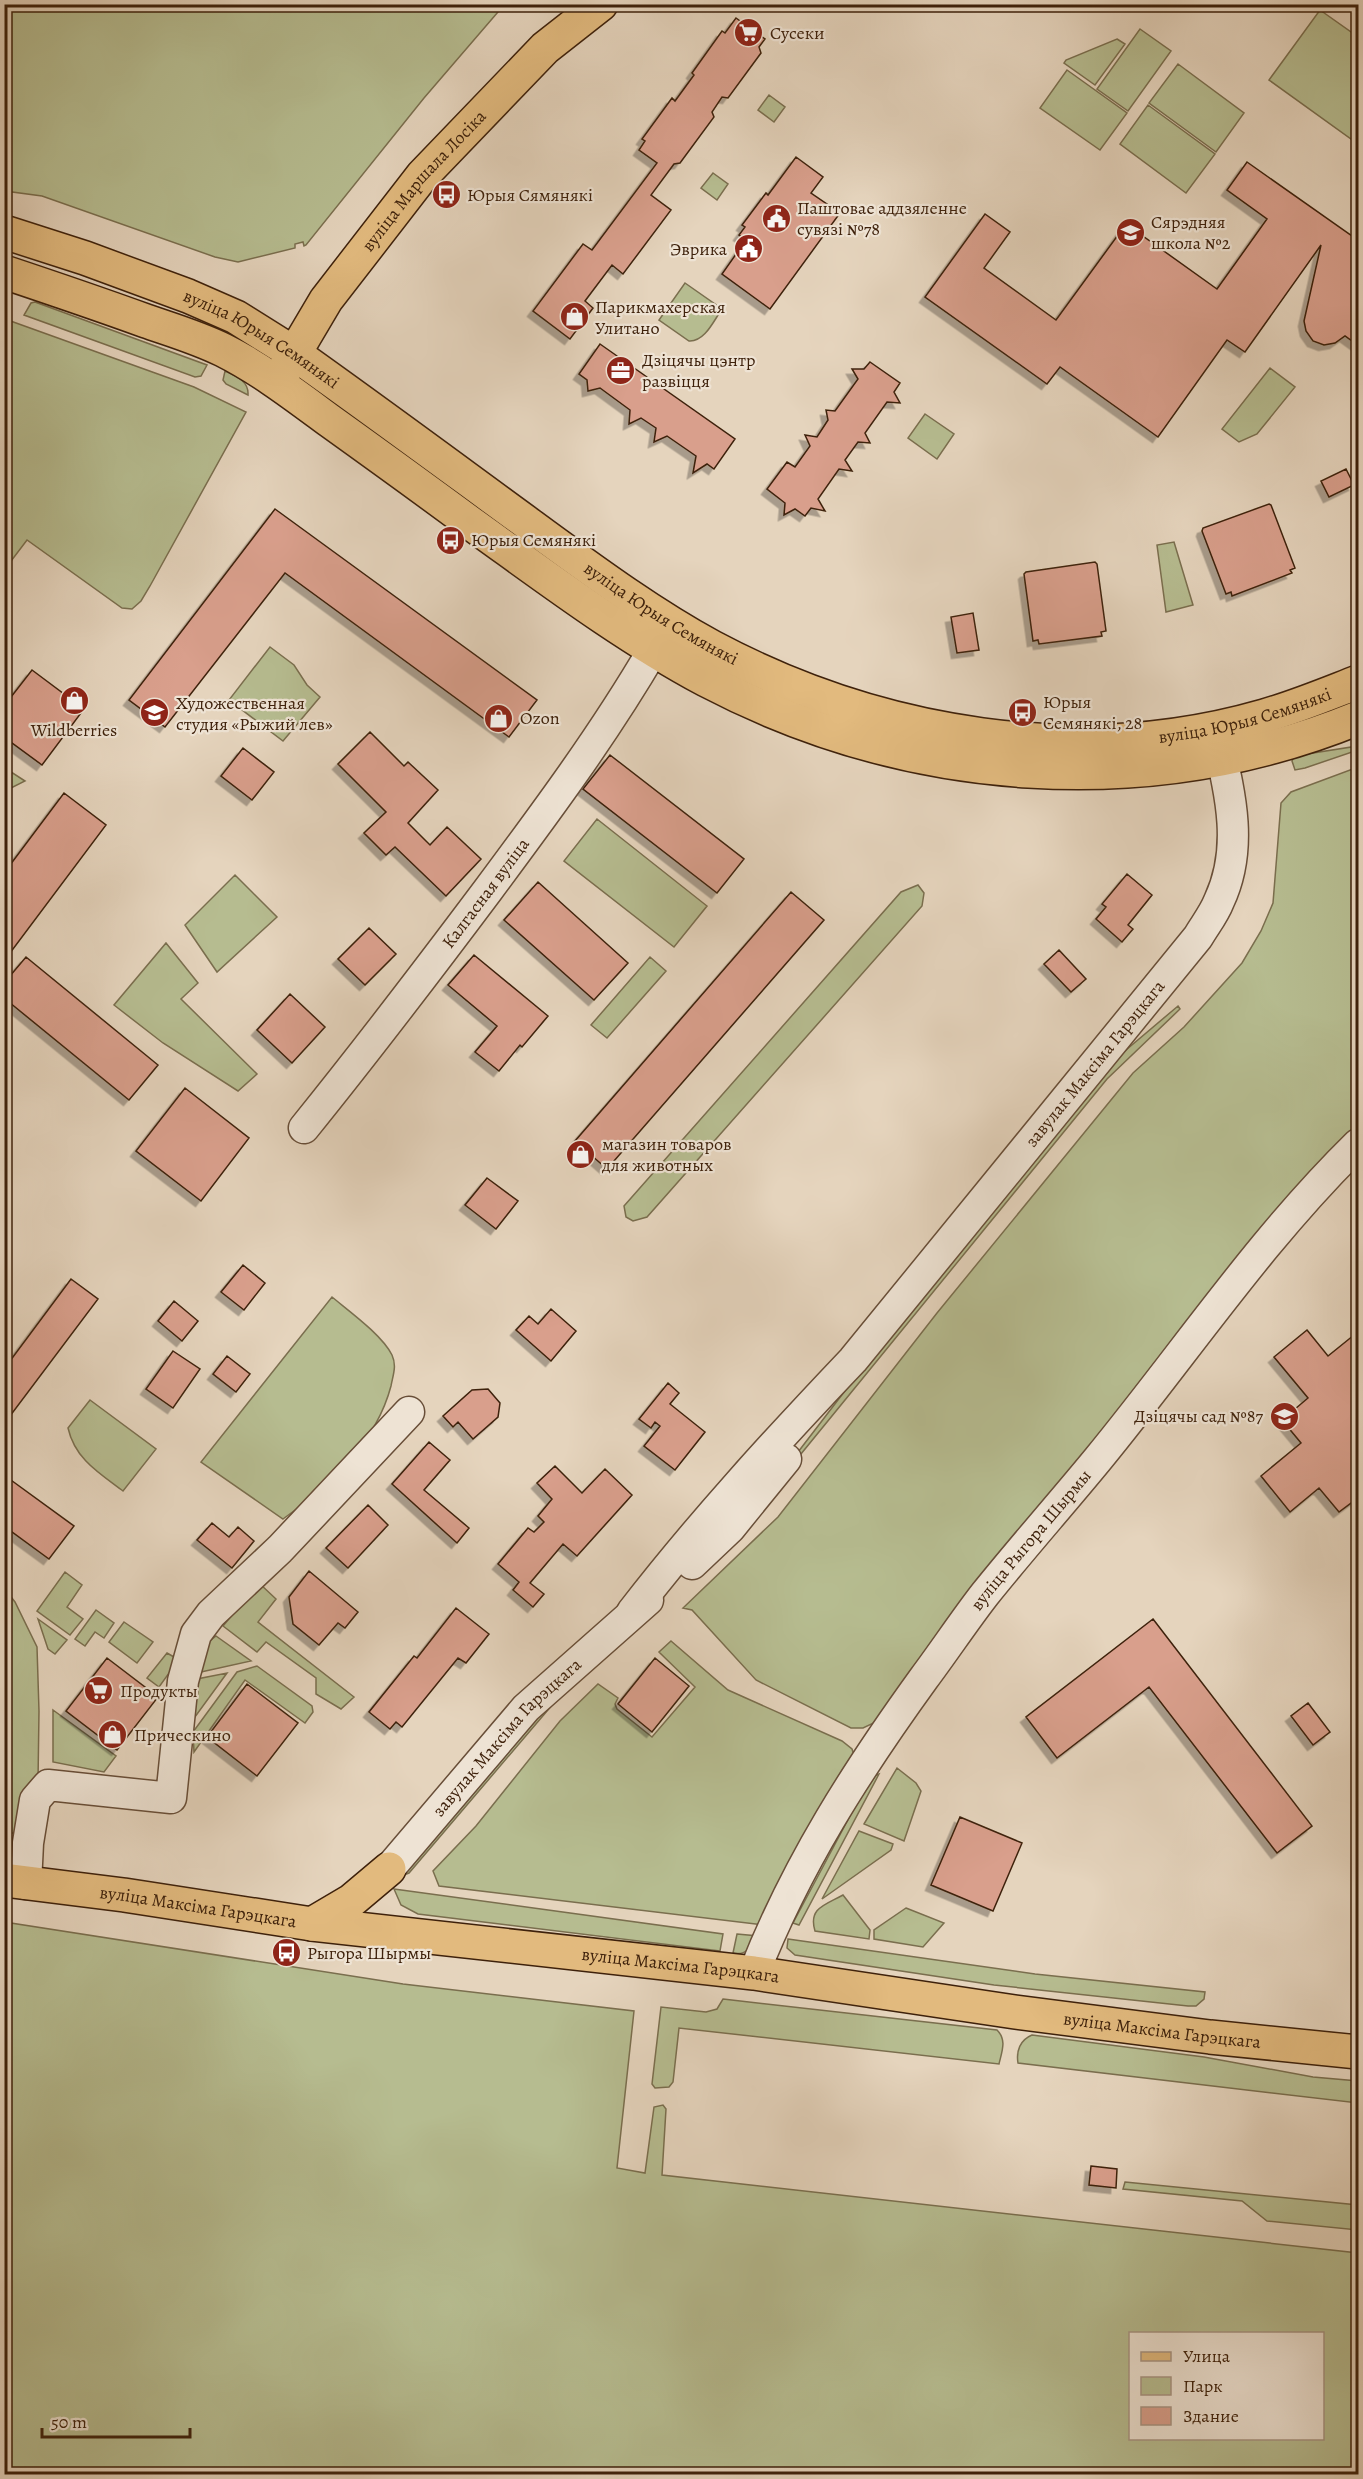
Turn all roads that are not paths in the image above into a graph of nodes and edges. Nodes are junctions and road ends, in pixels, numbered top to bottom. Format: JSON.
{"nodes":[{"id":1,"x":601,"y":4,"type":"edge"},
{"id":2,"x":4,"y":232,"type":"edge"},
{"id":3,"x":4,"y":272,"type":"edge"},
{"id":4,"x":295,"y":354,"type":"junction"},
{"id":5,"x":277,"y":383,"type":"junction"},
{"id":6,"x":653,"y":650,"type":"junction"},
{"id":7,"x":1359,"y":682,"type":"edge"},
{"id":8,"x":1359,"y":718,"type":"edge"},
{"id":9,"x":1215,"y":728,"type":"junction"},
{"id":10,"x":1222,"y":759,"type":"junction"},
{"id":11,"x":304,"y":1128,"type":"dead end"},
{"id":12,"x":1359,"y":1144,"type":"edge"},
{"id":13,"x":409,"y":1412,"type":"dead end"},
{"id":14,"x":389,"y":1869,"type":"junction"},
{"id":15,"x":15,"y":1882,"type":"edge"},
{"id":16,"x":312,"y":1924,"type":"junction"},
{"id":17,"x":416,"y":1934,"type":"junction"},
{"id":18,"x":754,"y":1973,"type":"junction"},
{"id":19,"x":1359,"y":2052,"type":"edge"}],
"edges":[{"from":1,"to":4,"type":"main road","name":"вуліца Маршала Лосіка"},
{"from":2,"to":4,"type":"main road","name":"вуліца Юрыя Семянякі"},
{"from":3,"to":5,"type":"main road","name":"вуліца Юрыя Семянякі"},
{"from":4,"to":5,"type":"main road","name":"вуліца Маршала Лосіка"},
{"from":4,"to":9,"type":"main road","name":"вуліца Юрыя Семянякі"},
{"from":5,"to":6,"type":"main road","name":"вуліца Юрыя Семянякі"},
{"from":6,"to":10,"type":"main road","name":"вуліца Юрыя Семянякі"},
{"from":6,"to":11,"type":"street","name":"Калгасная вуліца"},
{"from":7,"to":9,"type":"main road","name":"вуліца Юрыя Семянякі"},
{"from":8,"to":10,"type":"main road","name":"вуліца Юрыя Семянякі"},
{"from":9,"to":10,"type":"street","name":"завулак Максіма Гарэцкага"},
{"from":10,"to":14,"type":"street","name":"завулак Максіма Гарэцкага"},
{"from":12,"to":18,"type":"street","name":"вуліца Рыгора Шырмы"},
{"from":13,"to":15,"type":"street"},
{"from":14,"to":16,"type":"main road"},
{"from":14,"to":17,"type":"main road"},
{"from":15,"to":16,"type":"main road","name":"вуліца Максіма Гарэцкага"},
{"from":16,"to":17,"type":"main road","name":"вуліца Максіма Гарэцкага"},
{"from":17,"to":18,"type":"main road","name":"вуліца Максіма Гарэцкага"},
{"from":18,"to":19,"type":"main road","name":"вуліца Максіма Гарэцкага"}]}
